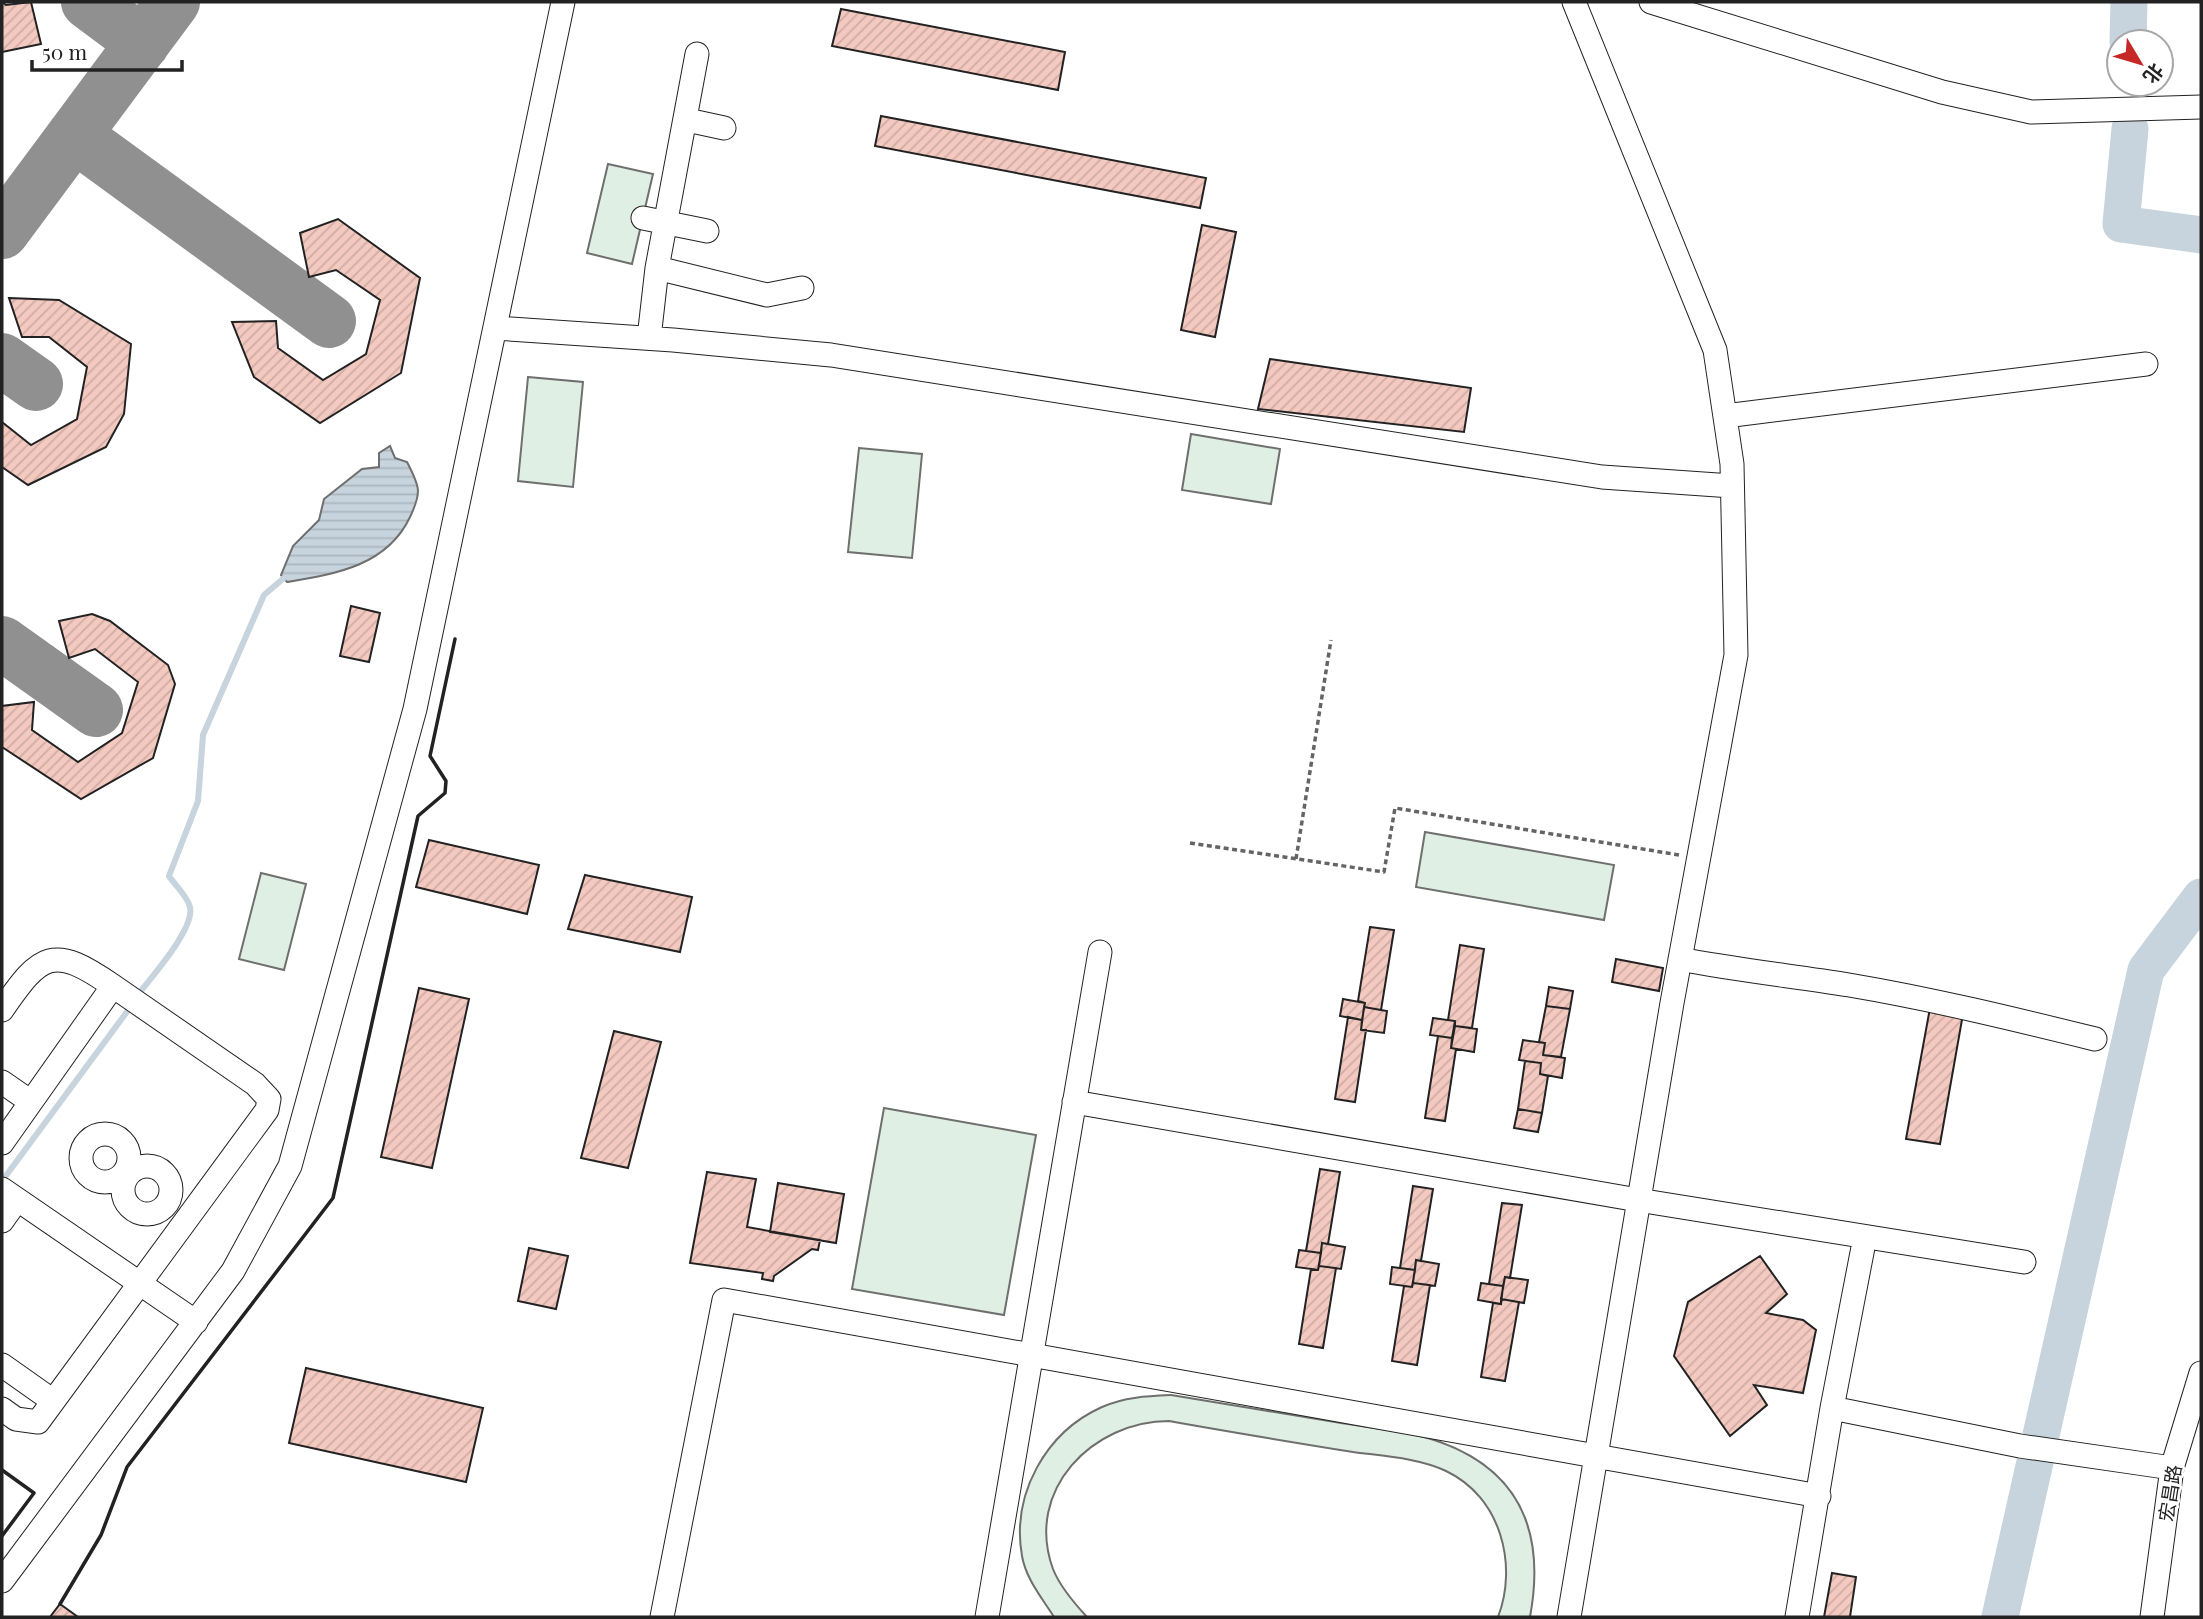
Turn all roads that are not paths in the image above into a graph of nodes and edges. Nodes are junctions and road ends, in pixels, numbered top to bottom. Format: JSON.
{"nodes":[{"id":1,"x":563,"y":2,"type":"edge"},
{"id":2,"x":1574,"y":2,"type":"edge"},
{"id":3,"x":1651,"y":2,"type":"edge"},
{"id":4,"x":697,"y":54,"type":"dead end"},
{"id":5,"x":2201,"y":107,"type":"edge"},
{"id":6,"x":687,"y":120,"type":"junction"},
{"id":7,"x":724,"y":128,"type":"dead end"},
{"id":8,"x":654,"y":220,"type":"junction"},
{"id":9,"x":707,"y":231,"type":"dead end"},
{"id":10,"x":657,"y":268,"type":"junction"},
{"id":11,"x":802,"y":288,"type":"dead end"},
{"id":12,"x":495,"y":328,"type":"junction"},
{"id":13,"x":649,"y":338,"type":"junction"},
{"id":14,"x":2146,"y":364,"type":"dead end"},
{"id":15,"x":1725,"y":416,"type":"junction"},
{"id":16,"x":1732,"y":486,"type":"junction"},
{"id":17,"x":1100,"y":952,"type":"dead end"},
{"id":18,"x":1680,"y":959,"type":"junction"},
{"id":19,"x":113,"y":986,"type":"junction"},
{"id":20,"x":2,"y":1010,"type":"edge"},
{"id":21,"x":2095,"y":1039,"type":"dead end"},
{"id":22,"x":2,"y":1083,"type":"edge"},
{"id":23,"x":31,"y":1102,"type":"junction"},
{"id":24,"x":1074,"y":1102,"type":"junction"},
{"id":25,"x":2,"y":1143,"type":"edge"},
{"id":26,"x":10,"y":1195,"type":"edge"},
{"id":27,"x":1638,"y":1200,"type":"junction"},
{"id":28,"x":166,"y":1205,"type":"junction"},
{"id":29,"x":186,"y":1219,"type":"junction"},
{"id":30,"x":2,"y":1221,"type":"edge"},
{"id":31,"x":1865,"y":1237,"type":"junction"},
{"id":32,"x":2024,"y":1262,"type":"dead end"},
{"id":33,"x":140,"y":1284,"type":"junction"},
{"id":34,"x":195,"y":1322,"type":"junction"},
{"id":35,"x":1031,"y":1355,"type":"junction"},
{"id":36,"x":2,"y":1365,"type":"edge"},
{"id":37,"x":2201,"y":1373,"type":"edge"},
{"id":38,"x":53,"y":1401,"type":"junction"},
{"id":39,"x":1832,"y":1408,"type":"junction"},
{"id":40,"x":2,"y":1409,"type":"edge"},
{"id":41,"x":1595,"y":1456,"type":"junction"},
{"id":42,"x":2172,"y":1468,"type":"junction"},
{"id":43,"x":1819,"y":1496,"type":"junction"},
{"id":44,"x":2,"y":1581,"type":"edge"},
{"id":45,"x":662,"y":1617,"type":"edge"},
{"id":46,"x":987,"y":1617,"type":"edge"},
{"id":47,"x":1569,"y":1617,"type":"edge"},
{"id":48,"x":1797,"y":1617,"type":"edge"},
{"id":49,"x":2152,"y":1617,"type":"edge"}],
"edges":[{"from":1,"to":12,"type":"street"},
{"from":2,"to":15,"type":"street"},
{"from":3,"to":5,"type":"street"},
{"from":4,"to":6,"type":"street"},
{"from":6,"to":7,"type":"street"},
{"from":6,"to":8,"type":"street"},
{"from":8,"to":9,"type":"street"},
{"from":8,"to":10,"type":"street"},
{"from":10,"to":11,"type":"street"},
{"from":10,"to":13,"type":"street"},
{"from":12,"to":13,"type":"street"},
{"from":12,"to":34,"type":"street"},
{"from":13,"to":16,"type":"street"},
{"from":14,"to":15,"type":"street"},
{"from":15,"to":16,"type":"street"},
{"from":16,"to":18,"type":"street"},
{"from":17,"to":24,"type":"street"},
{"from":18,"to":21,"type":"street"},
{"from":18,"to":27,"type":"street"},
{"from":19,"to":20,"type":"street"},
{"from":19,"to":23,"type":"street"},
{"from":19,"to":29,"type":"street"},
{"from":22,"to":23,"type":"street"},
{"from":23,"to":25,"type":"street"},
{"from":24,"to":27,"type":"street"},
{"from":24,"to":35,"type":"street"},
{"from":26,"to":30,"type":"street"},
{"from":26,"to":33,"type":"street"},
{"from":27,"to":31,"type":"street"},
{"from":27,"to":41,"type":"street"},
{"from":28,"to":28,"type":"street"},
{"from":28,"to":29,"type":"street"},
{"from":29,"to":33,"type":"street"},
{"from":31,"to":32,"type":"street"},
{"from":31,"to":39,"type":"street"},
{"from":33,"to":34,"type":"street"},
{"from":33,"to":38,"type":"street"},
{"from":34,"to":44,"type":"street"},
{"from":35,"to":41,"type":"street"},
{"from":35,"to":45,"type":"street"},
{"from":35,"to":46,"type":"street"},
{"from":36,"to":38,"type":"street"},
{"from":37,"to":42,"type":"street","name":"宏昌路"},
{"from":38,"to":40,"type":"street"},
{"from":39,"to":42,"type":"street"},
{"from":39,"to":43,"type":"street"},
{"from":41,"to":43,"type":"street"},
{"from":41,"to":47,"type":"street"},
{"from":42,"to":49,"type":"street","name":"宏昌路"},
{"from":43,"to":48,"type":"street"}]}
